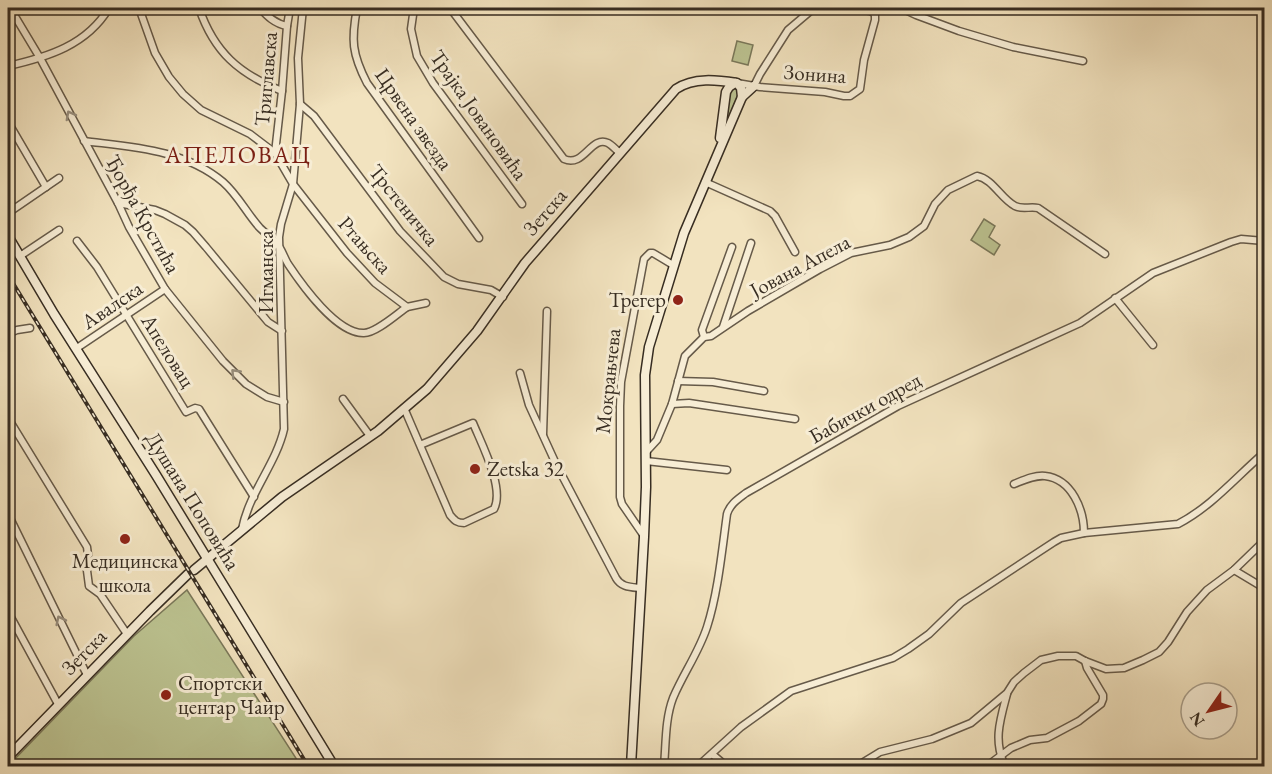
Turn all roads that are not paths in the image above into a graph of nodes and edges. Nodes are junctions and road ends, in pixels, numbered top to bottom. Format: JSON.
{"nodes":[{"id":1,"x":10,"y":8,"type":"edge"},
{"id":2,"x":109,"y":8,"type":"edge"},
{"id":3,"x":139,"y":8,"type":"edge"},
{"id":4,"x":199,"y":8,"type":"edge"},
{"id":5,"x":260,"y":8,"type":"edge"},
{"id":6,"x":290,"y":8,"type":"edge"},
{"id":7,"x":303,"y":8,"type":"edge"},
{"id":8,"x":357,"y":8,"type":"edge"},
{"id":9,"x":414,"y":8,"type":"edge"},
{"id":10,"x":450,"y":8,"type":"edge"},
{"id":11,"x":814,"y":8,"type":"edge"},
{"id":12,"x":852,"y":8,"type":"edge"},
{"id":13,"x":901,"y":8,"type":"edge"},
{"id":14,"x":877,"y":11,"type":"edge"},
{"id":15,"x":287,"y":26,"type":"junction"},
{"id":16,"x":40,"y":58,"type":"junction"},
{"id":17,"x":1083,"y":62,"type":"dead end"},
{"id":18,"x":8,"y":66,"type":"edge"},
{"id":19,"x":705,"y":81,"type":"junction"},
{"id":20,"x":736,"y":83,"type":"junction"},
{"id":21,"x":754,"y":86,"type":"junction"},
{"id":22,"x":282,"y":92,"type":"junction"},
{"id":23,"x":742,"y":97,"type":"junction"},
{"id":24,"x":725,"y":99,"type":"junction"},
{"id":25,"x":300,"y":104,"type":"junction"},
{"id":26,"x":8,"y":122,"type":"edge"},
{"id":27,"x":84,"y":141,"type":"junction"},
{"id":28,"x":719,"y":147,"type":"junction"},
{"id":29,"x":275,"y":153,"type":"junction"},
{"id":30,"x":620,"y":153,"type":"junction"},
{"id":31,"x":59,"y":178,"type":"dead end"},
{"id":32,"x":705,"y":182,"type":"junction"},
{"id":33,"x":293,"y":184,"type":"junction"},
{"id":34,"x":46,"y":187,"type":"junction"},
{"id":35,"x":118,"y":203,"type":"junction"},
{"id":36,"x":522,"y":204,"type":"dead end"},
{"id":37,"x":8,"y":213,"type":"edge"},
{"id":38,"x":60,"y":230,"type":"dead end"},
{"id":39,"x":8,"y":236,"type":"edge"},
{"id":40,"x":479,"y":238,"type":"dead end"},
{"id":41,"x":77,"y":241,"type":"dead end"},
{"id":42,"x":1264,"y":241,"type":"edge"},
{"id":43,"x":751,"y":243,"type":"dead end"},
{"id":44,"x":280,"y":248,"type":"junction"},
{"id":45,"x":732,"y":248,"type":"dead end"},
{"id":46,"x":795,"y":252,"type":"dead end"},
{"id":47,"x":1105,"y":254,"type":"dead end"},
{"id":48,"x":20,"y":256,"type":"junction"},
{"id":49,"x":673,"y":265,"type":"junction"},
{"id":50,"x":165,"y":289,"type":"junction"},
{"id":51,"x":503,"y":297,"type":"junction"},
{"id":52,"x":1115,"y":298,"type":"junction"},
{"id":53,"x":426,"y":303,"type":"dead end"},
{"id":54,"x":407,"y":307,"type":"junction"},
{"id":55,"x":546,"y":311,"type":"dead end"},
{"id":56,"x":127,"y":316,"type":"junction"},
{"id":57,"x":723,"y":327,"type":"junction"},
{"id":58,"x":30,"y":328,"type":"dead end"},
{"id":59,"x":282,"y":331,"type":"junction"},
{"id":60,"x":8,"y":334,"type":"edge"},
{"id":61,"x":704,"y":337,"type":"junction"},
{"id":62,"x":1153,"y":345,"type":"dead end"},
{"id":63,"x":77,"y":348,"type":"junction"},
{"id":64,"x":520,"y":373,"type":"dead end"},
{"id":65,"x":678,"y":381,"type":"junction"},
{"id":66,"x":764,"y":391,"type":"dead end"},
{"id":67,"x":343,"y":399,"type":"dead end"},
{"id":68,"x":284,"y":402,"type":"junction"},
{"id":69,"x":672,"y":404,"type":"junction"},
{"id":70,"x":404,"y":408,"type":"junction"},
{"id":71,"x":8,"y":418,"type":"edge"},
{"id":72,"x":795,"y":418,"type":"dead end"},
{"id":73,"x":370,"y":436,"type":"junction"},
{"id":74,"x":543,"y":436,"type":"junction"},
{"id":75,"x":420,"y":445,"type":"junction"},
{"id":76,"x":1264,"y":453,"type":"edge"},
{"id":77,"x":645,"y":457,"type":"junction"},
{"id":78,"x":727,"y":470,"type":"dead end"},
{"id":79,"x":1014,"y":484,"type":"dead end"},
{"id":80,"x":254,"y":497,"type":"junction"},
{"id":81,"x":8,"y":514,"type":"edge"},
{"id":82,"x":242,"y":530,"type":"junction"},
{"id":83,"x":1084,"y":533,"type":"junction"},
{"id":84,"x":644,"y":537,"type":"junction"},
{"id":85,"x":1264,"y":541,"type":"edge"},
{"id":86,"x":208,"y":559,"type":"junction"},
{"id":87,"x":1234,"y":570,"type":"junction"},
{"id":88,"x":640,"y":588,"type":"junction"},
{"id":89,"x":1264,"y":588,"type":"edge"},
{"id":90,"x":8,"y":612,"type":"edge"},
{"id":91,"x":127,"y":634,"type":"junction"},
{"id":92,"x":1085,"y":662,"type":"junction"},
{"id":93,"x":87,"y":675,"type":"junction"},
{"id":94,"x":1007,"y":693,"type":"junction"},
{"id":95,"x":58,"y":704,"type":"junction"},
{"id":96,"x":712,"y":754,"type":"junction"},
{"id":97,"x":1000,"y":755,"type":"junction"},
{"id":98,"x":8,"y":757,"type":"edge"},
{"id":99,"x":334,"y":766,"type":"edge"},
{"id":100,"x":631,"y":766,"type":"edge"},
{"id":101,"x":664,"y":766,"type":"edge"},
{"id":102,"x":698,"y":766,"type":"edge"},
{"id":103,"x":726,"y":766,"type":"edge"},
{"id":104,"x":857,"y":766,"type":"edge"},
{"id":105,"x":987,"y":766,"type":"edge"},
{"id":106,"x":1005,"y":766,"type":"edge"}],
"edges":[{"from":1,"to":16,"type":"street","name":"Ђорђа Крстића"},
{"from":2,"to":16,"type":"street"},
{"from":3,"to":29,"type":"street"},
{"from":4,"to":22,"type":"street"},
{"from":5,"to":15,"type":"street"},
{"from":6,"to":15,"type":"street","name":"Триглавска"},
{"from":7,"to":25,"type":"street","name":"Игманска"},
{"from":8,"to":40,"type":"street","name":"Црвена звезда"},
{"from":9,"to":36,"type":"street","name":"Трајка Јовановића"},
{"from":10,"to":30,"type":"street"},
{"from":11,"to":21,"type":"street"},
{"from":12,"to":14,"type":"street","name":"Зонина"},
{"from":13,"to":17,"type":"street"},
{"from":14,"to":21,"type":"street","name":"Зонина"},
{"from":15,"to":22,"type":"street","name":"Триглавска"},
{"from":16,"to":18,"type":"street"},
{"from":27,"to":16,"type":"street","name":"Ђорђа Крстића","one_way":true},
{"from":19,"to":20,"type":"street","name":"Зетска"},
{"from":19,"to":24,"type":"street"},
{"from":19,"to":30,"type":"street","name":"Зетска"},
{"from":20,"to":21,"type":"street","name":"Зонина"},
{"from":20,"to":23,"type":"street"},
{"from":20,"to":24,"type":"street","name":"Мокрањчева"},
{"from":21,"to":23,"type":"street"},
{"from":22,"to":29,"type":"street","name":"Триглавска"},
{"from":23,"to":28,"type":"street","name":"Мокрањчева"},
{"from":24,"to":28,"type":"street","name":"Мокрањчева"},
{"from":25,"to":33,"type":"street","name":"Игманска"},
{"from":25,"to":51,"type":"street","name":"Трстеничка"},
{"from":26,"to":34,"type":"street"},
{"from":27,"to":35,"type":"street","name":"Ђорђа Крстића"},
{"from":27,"to":44,"type":"street"},
{"from":28,"to":32,"type":"street","name":"Мокрањчева"},
{"from":29,"to":33,"type":"street","name":"Ртањска"},
{"from":30,"to":51,"type":"street","name":"Зетска"},
{"from":31,"to":34,"type":"street"},
{"from":32,"to":46,"type":"street"},
{"from":32,"to":49,"type":"street","name":"Мокрањчева"},
{"from":33,"to":44,"type":"street","name":"Игманска"},
{"from":33,"to":54,"type":"street","name":"Ртањска"},
{"from":34,"to":37,"type":"street"},
{"from":35,"to":50,"type":"street","name":"Ђорђа Крстића"},
{"from":35,"to":59,"type":"street"},
{"from":38,"to":48,"type":"street"},
{"from":39,"to":48,"type":"street","name":"Душана Поповића"},
{"from":41,"to":56,"type":"street","name":"Апеловац"},
{"from":42,"to":52,"type":"street","name":"Бабички одред"},
{"from":43,"to":57,"type":"street"},
{"from":44,"to":54,"type":"street"},
{"from":44,"to":59,"type":"street","name":"Игманска"},
{"from":45,"to":61,"type":"street"},
{"from":47,"to":57,"type":"street","name":"Јована Апела"},
{"from":48,"to":63,"type":"street","name":"Душана Поповића"},
{"from":49,"to":77,"type":"street","name":"Мокрањчева"},
{"from":49,"to":84,"type":"street","name":"Мокрањчева"},
{"from":50,"to":56,"type":"street","name":"Авалска"},
{"from":68,"to":50,"type":"street","name":"Ђорђа Крстића","one_way":true},
{"from":51,"to":70,"type":"street","name":"Зетска"},
{"from":52,"to":62,"type":"street"},
{"from":52,"to":101,"type":"street","name":"Бабички одред"},
{"from":53,"to":54,"type":"street"},
{"from":55,"to":74,"type":"street"},
{"from":56,"to":63,"type":"street","name":"Авалска"},
{"from":56,"to":80,"type":"street","name":"Апеловац"},
{"from":57,"to":61,"type":"street","name":"Јована Апела"},
{"from":58,"to":60,"type":"street"},
{"from":59,"to":68,"type":"street","name":"Игманска"},
{"from":61,"to":65,"type":"street","name":"Јована Апела"},
{"from":63,"to":86,"type":"street","name":"Душана Поповића"},
{"from":64,"to":74,"type":"street"},
{"from":65,"to":66,"type":"street"},
{"from":65,"to":69,"type":"street","name":"Јована Апела"},
{"from":67,"to":73,"type":"street"},
{"from":68,"to":80,"type":"street","name":"Игманска"},
{"from":69,"to":72,"type":"street"},
{"from":69,"to":77,"type":"street","name":"Јована Апела"},
{"from":70,"to":73,"type":"street","name":"Зетска"},
{"from":70,"to":75,"type":"street"},
{"from":71,"to":91,"type":"street"},
{"from":73,"to":82,"type":"street","name":"Зетска"},
{"from":74,"to":88,"type":"street"},
{"from":75,"to":75,"type":"street"},
{"from":76,"to":83,"type":"street"},
{"from":77,"to":78,"type":"street"},
{"from":77,"to":84,"type":"street","name":"Мокрањчева"},
{"from":79,"to":83,"type":"street"},
{"from":80,"to":82,"type":"street","name":"Игманска"},
{"from":93,"to":81,"type":"street","one_way":true},
{"from":82,"to":86,"type":"street","name":"Зетска"},
{"from":83,"to":96,"type":"street"},
{"from":84,"to":88,"type":"street","name":"Мокрањчева"},
{"from":85,"to":87,"type":"street"},
{"from":86,"to":91,"type":"street","name":"Зетска"},
{"from":86,"to":99,"type":"street","name":"Душана Поповића"},
{"from":87,"to":89,"type":"street"},
{"from":87,"to":92,"type":"street"},
{"from":88,"to":100,"type":"street","name":"Мокрањчева"},
{"from":90,"to":95,"type":"street"},
{"from":91,"to":93,"type":"street","name":"Зетска"},
{"from":92,"to":94,"type":"street"},
{"from":92,"to":97,"type":"street"},
{"from":93,"to":95,"type":"street","name":"Зетска"},
{"from":94,"to":97,"type":"street"},
{"from":94,"to":104,"type":"street"},
{"from":95,"to":98,"type":"street","name":"Зетска"},
{"from":96,"to":102,"type":"street"},
{"from":96,"to":103,"type":"street"},
{"from":97,"to":105,"type":"street"},
{"from":97,"to":106,"type":"street"}]}
